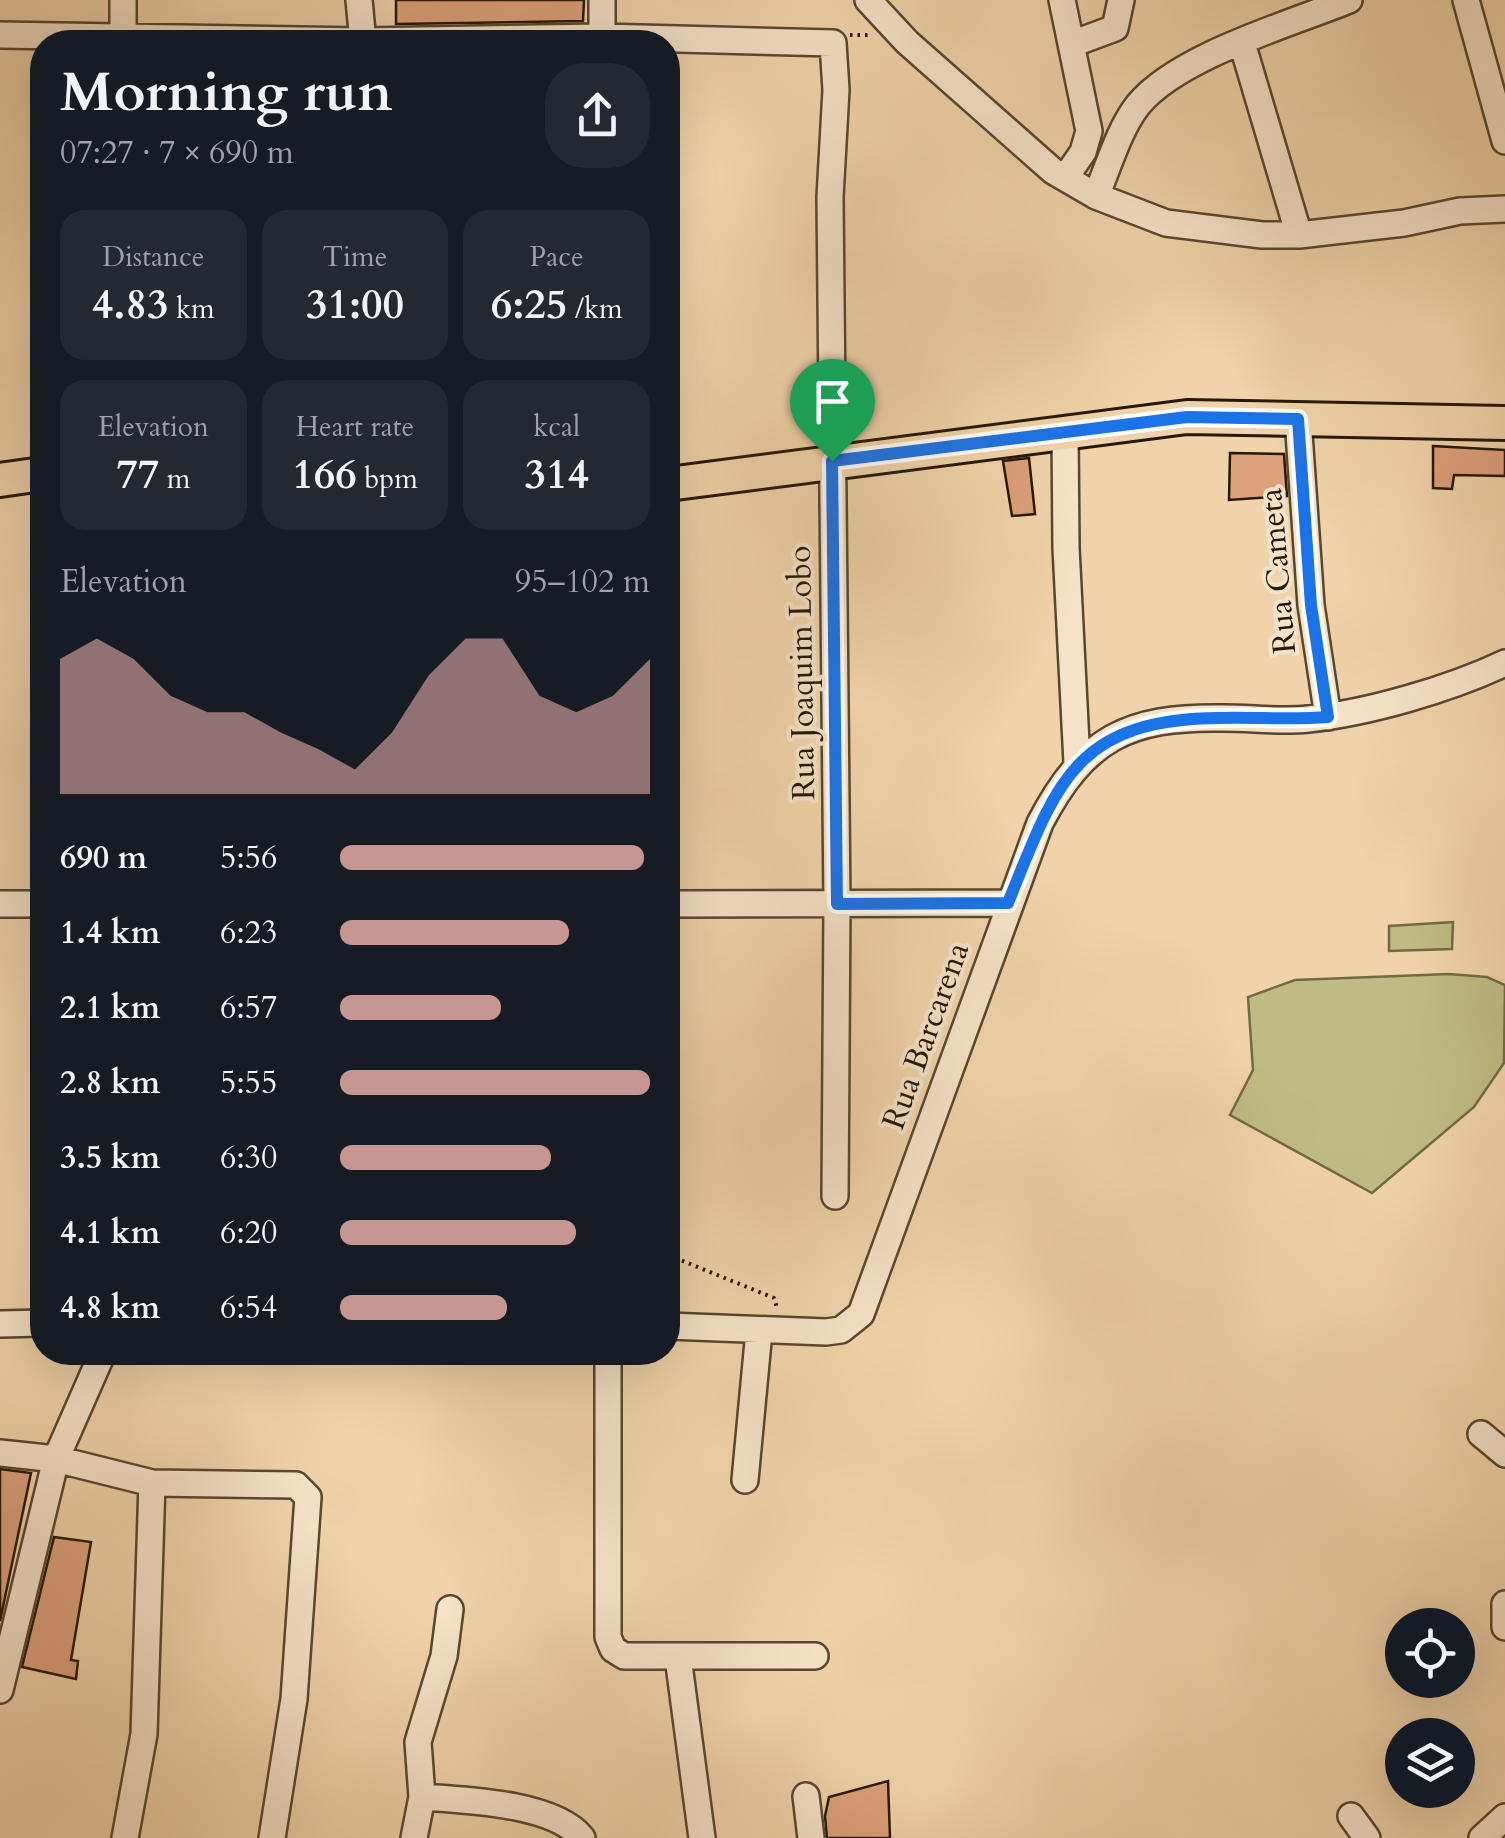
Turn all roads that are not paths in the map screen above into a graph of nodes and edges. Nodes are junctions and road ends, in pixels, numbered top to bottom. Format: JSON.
{"nodes":[{"id":1,"x":123,"y":0,"type":"edge"},
{"id":2,"x":359,"y":0,"type":"edge"},
{"id":3,"x":602,"y":0,"type":"edge"},
{"id":4,"x":868,"y":0,"type":"edge"},
{"id":5,"x":1062,"y":0,"type":"edge"},
{"id":6,"x":1120,"y":0,"type":"edge"},
{"id":7,"x":1349,"y":0,"type":"edge"},
{"id":8,"x":1466,"y":0,"type":"edge"},
{"id":9,"x":123,"y":30,"type":"edge"},
{"id":10,"x":362,"y":30,"type":"edge"},
{"id":11,"x":602,"y":30,"type":"edge"},
{"id":12,"x":0,"y":34,"type":"edge"},
{"id":13,"x":30,"y":35,"type":"edge"},
{"id":14,"x":680,"y":41,"type":"edge"},
{"id":15,"x":1242,"y":43,"type":"junction"},
{"id":16,"x":1072,"y":44,"type":"junction"},
{"id":17,"x":1501,"y":104,"type":"edge"},
{"id":18,"x":1089,"y":120,"type":"junction"},
{"id":19,"x":1127,"y":126,"type":"junction"},
{"id":20,"x":1505,"y":141,"type":"edge"},
{"id":21,"x":1065,"y":178,"type":"junction"},
{"id":22,"x":1096,"y":196,"type":"junction"},
{"id":23,"x":1505,"y":209,"type":"edge"},
{"id":24,"x":1299,"y":235,"type":"junction"},
{"id":25,"x":1298,"y":419,"type":"junction"},
{"id":26,"x":1505,"y":424,"type":"edge"},
{"id":27,"x":1064,"y":430,"type":"junction"},
{"id":28,"x":832,"y":461,"type":"junction"},
{"id":29,"x":30,"y":476,"type":"edge"},
{"id":30,"x":0,"y":480,"type":"edge"},
{"id":31,"x":680,"y":482,"type":"edge"},
{"id":32,"x":1505,"y":663,"type":"edge"},
{"id":33,"x":1328,"y":717,"type":"junction"},
{"id":34,"x":1077,"y":762,"type":"junction"},
{"id":35,"x":1008,"y":903,"type":"junction"},
{"id":36,"x":0,"y":904,"type":"edge"},
{"id":37,"x":30,"y":904,"type":"edge"},
{"id":38,"x":680,"y":904,"type":"edge"},
{"id":39,"x":837,"y":904,"type":"junction"},
{"id":40,"x":835,"y":1196,"type":"dead end"},
{"id":41,"x":30,"y":1323,"type":"edge"},
{"id":42,"x":0,"y":1324,"type":"edge"},
{"id":43,"x":680,"y":1327,"type":"edge"},
{"id":44,"x":771,"y":1331,"type":"junction"},
{"id":45,"x":98,"y":1365,"type":"edge"},
{"id":46,"x":608,"y":1365,"type":"edge"},
{"id":47,"x":1481,"y":1434,"type":"dead end"},
{"id":48,"x":0,"y":1452,"type":"edge"},
{"id":49,"x":1505,"y":1454,"type":"edge"},
{"id":50,"x":56,"y":1459,"type":"junction"},
{"id":51,"x":745,"y":1480,"type":"dead end"},
{"id":52,"x":152,"y":1483,"type":"junction"},
{"id":53,"x":1505,"y":1604,"type":"edge"},
{"id":54,"x":450,"y":1609,"type":"dead end"},
{"id":55,"x":1505,"y":1627,"type":"edge"},
{"id":56,"x":815,"y":1656,"type":"dead end"},
{"id":57,"x":678,"y":1657,"type":"junction"},
{"id":58,"x":0,"y":1690,"type":"edge"},
{"id":59,"x":806,"y":1796,"type":"dead end"},
{"id":60,"x":422,"y":1797,"type":"junction"},
{"id":61,"x":1350,"y":1816,"type":"dead end"},
{"id":62,"x":1505,"y":1816,"type":"edge"},
{"id":63,"x":125,"y":1838,"type":"edge"},
{"id":64,"x":272,"y":1838,"type":"edge"},
{"id":65,"x":414,"y":1838,"type":"edge"},
{"id":66,"x":582,"y":1838,"type":"edge"},
{"id":67,"x":702,"y":1838,"type":"edge"},
{"id":68,"x":811,"y":1838,"type":"edge"},
{"id":69,"x":1367,"y":1838,"type":"edge"},
{"id":70,"x":1482,"y":1838,"type":"edge"}],
"edges":[{"from":1,"to":9,"type":"street"},
{"from":2,"to":10,"type":"street"},
{"from":3,"to":11,"type":"street"},
{"from":4,"to":21,"type":"street"},
{"from":5,"to":16,"type":"street"},
{"from":6,"to":16,"type":"street"},
{"from":7,"to":15,"type":"street"},
{"from":8,"to":17,"type":"street"},
{"from":12,"to":13,"type":"street"},
{"from":14,"to":28,"type":"street","name":"Rua Joaquim Lobo"},
{"from":15,"to":19,"type":"street"},
{"from":15,"to":24,"type":"street"},
{"from":16,"to":18,"type":"street"},
{"from":17,"to":20,"type":"street"},
{"from":18,"to":19,"type":"street"},
{"from":18,"to":21,"type":"street"},
{"from":19,"to":22,"type":"street"},
{"from":21,"to":22,"type":"street"},
{"from":22,"to":24,"type":"street"},
{"from":23,"to":24,"type":"street"},
{"from":25,"to":26,"type":"main road"},
{"from":25,"to":27,"type":"main road"},
{"from":25,"to":33,"type":"street","name":"Rua Cameta"},
{"from":27,"to":28,"type":"main road"},
{"from":27,"to":34,"type":"street"},
{"from":28,"to":31,"type":"main road"},
{"from":28,"to":39,"type":"street","name":"Rua Joaquim Lobo"},
{"from":29,"to":30,"type":"main road"},
{"from":32,"to":33,"type":"street"},
{"from":33,"to":34,"type":"street"},
{"from":34,"to":35,"type":"street","name":"Rua Barcarena"},
{"from":35,"to":39,"type":"street"},
{"from":35,"to":44,"type":"street","name":"Rua Barcarena"},
{"from":36,"to":37,"type":"street"},
{"from":38,"to":39,"type":"street"},
{"from":39,"to":40,"type":"street","name":"Rua Joaquim Lobo"},
{"from":41,"to":42,"type":"street"},
{"from":43,"to":44,"type":"street"},
{"from":44,"to":51,"type":"street"},
{"from":45,"to":50,"type":"street"},
{"from":46,"to":57,"type":"street"},
{"from":47,"to":49,"type":"street"},
{"from":48,"to":50,"type":"street"},
{"from":50,"to":52,"type":"street"},
{"from":50,"to":58,"type":"street"},
{"from":52,"to":63,"type":"street"},
{"from":52,"to":64,"type":"street"},
{"from":53,"to":55,"type":"street"},
{"from":54,"to":60,"type":"street"},
{"from":56,"to":57,"type":"street"},
{"from":57,"to":67,"type":"street"},
{"from":59,"to":68,"type":"street"},
{"from":60,"to":65,"type":"street"},
{"from":60,"to":66,"type":"street"},
{"from":61,"to":69,"type":"street"},
{"from":62,"to":70,"type":"street"}]}
